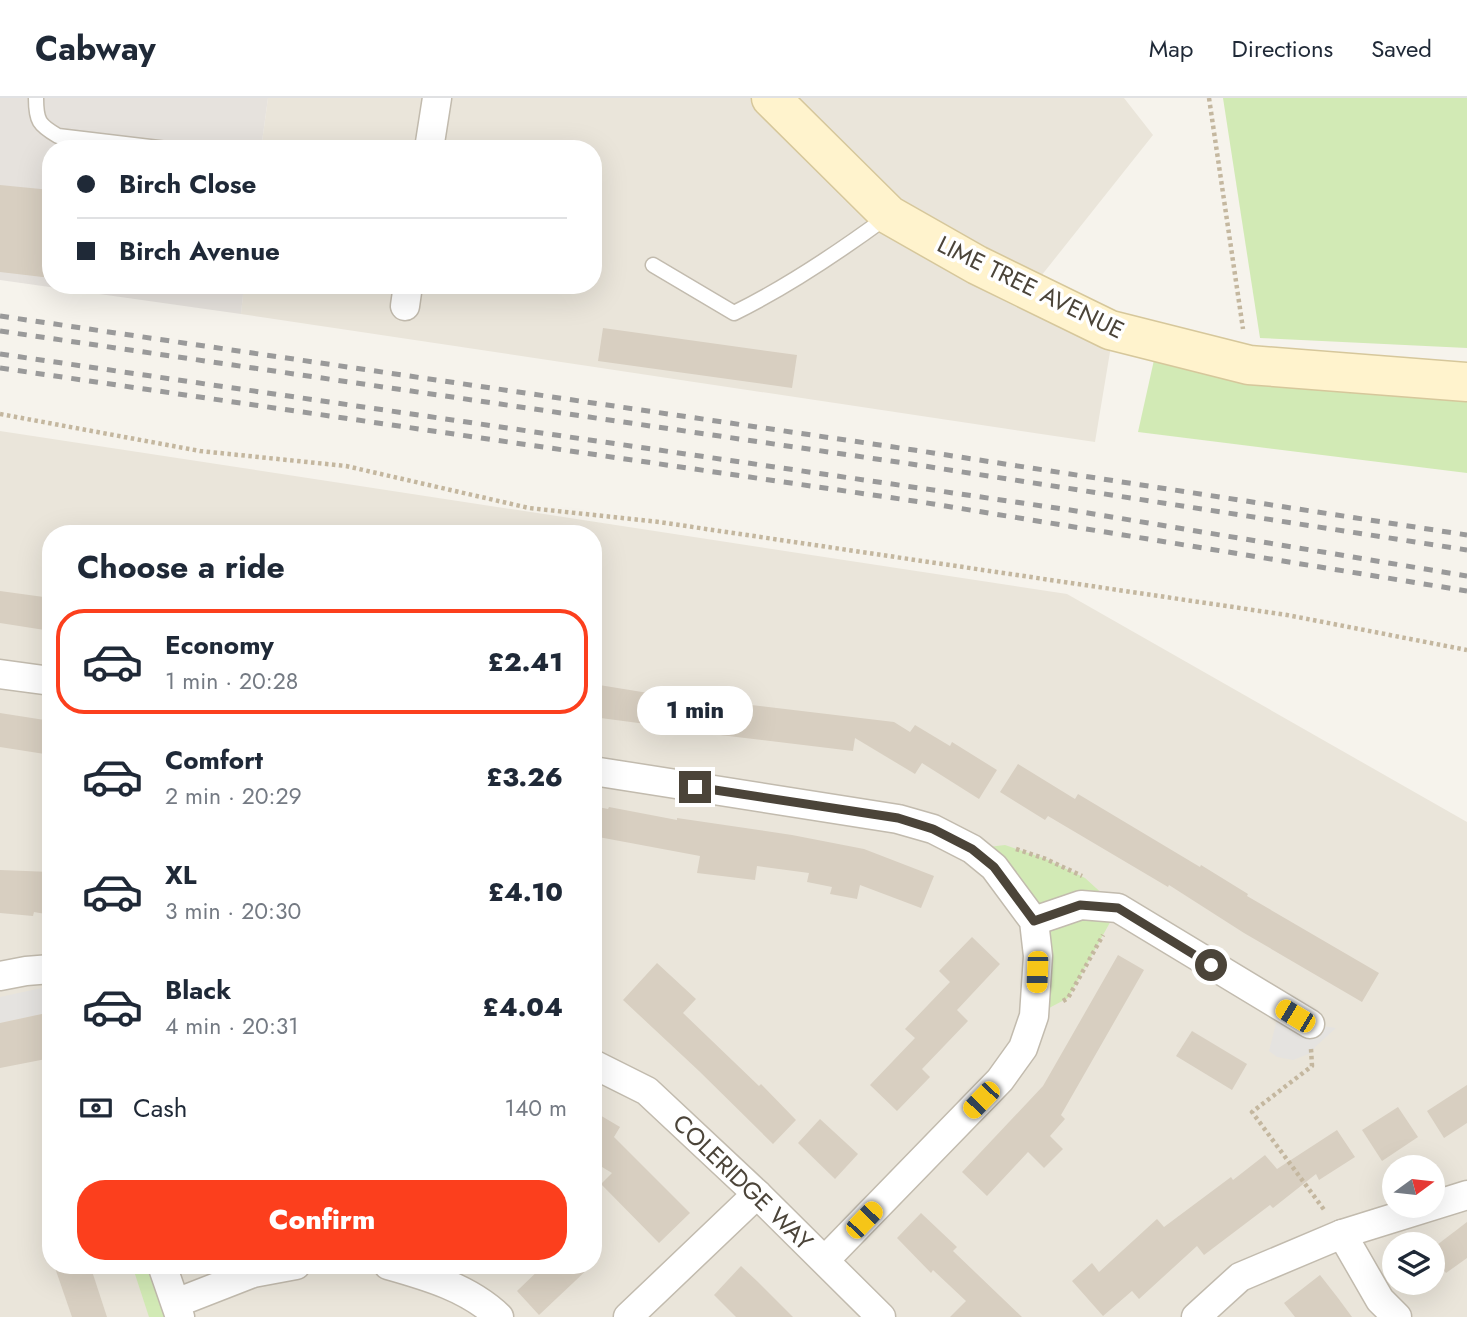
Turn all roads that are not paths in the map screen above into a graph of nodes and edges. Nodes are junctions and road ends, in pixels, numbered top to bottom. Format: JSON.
{"nodes":[{"id":1,"x":36,"y":98,"type":"edge"},
{"id":2,"x":437,"y":98,"type":"edge"},
{"id":3,"x":771,"y":98,"type":"edge"},
{"id":4,"x":92,"y":140,"type":"edge"},
{"id":5,"x":430,"y":140,"type":"edge"},
{"id":6,"x":889,"y":215,"type":"junction"},
{"id":7,"x":653,"y":265,"type":"dead end"},
{"id":8,"x":1467,"y":382,"type":"edge"},
{"id":9,"x":0,"y":674,"type":"edge"},
{"id":10,"x":42,"y":680,"type":"edge"},
{"id":11,"x":602,"y":772,"type":"edge"},
{"id":12,"x":1034,"y":921,"type":"junction"},
{"id":13,"x":42,"y":970,"type":"edge"},
{"id":14,"x":0,"y":976,"type":"edge"},
{"id":15,"x":1310,"y":1024,"type":"road end"},
{"id":16,"x":602,"y":1069,"type":"edge"},
{"id":17,"x":757,"y":1194,"type":"junction"},
{"id":18,"x":1467,"y":1195,"type":"edge"},
{"id":19,"x":1342,"y":1234,"type":"junction"},
{"id":20,"x":825,"y":1260,"type":"junction"},
{"id":21,"x":165,"y":1274,"type":"edge"},
{"id":22,"x":251,"y":1274,"type":"edge"},
{"id":23,"x":421,"y":1274,"type":"edge"},
{"id":24,"x":178,"y":1310,"type":"edge"},
{"id":25,"x":499,"y":1317,"type":"edge"},
{"id":26,"x":628,"y":1317,"type":"edge"},
{"id":27,"x":881,"y":1317,"type":"edge"},
{"id":28,"x":1196,"y":1317,"type":"edge"},
{"id":29,"x":1397,"y":1317,"type":"edge"}],
"edges":[{"from":1,"to":4,"type":"lane"},
{"from":2,"to":5,"type":"street"},
{"from":3,"to":6,"type":"street","name":"LIME TREE AVENUE"},
{"from":6,"to":7,"type":"lane"},
{"from":6,"to":8,"type":"street","name":"LIME TREE AVENUE"},
{"from":9,"to":10,"type":"street"},
{"from":11,"to":12,"type":"street"},
{"from":12,"to":15,"type":"street"},
{"from":12,"to":20,"type":"street"},
{"from":13,"to":14,"type":"street"},
{"from":16,"to":17,"type":"street","name":"COLERIDGE WAY"},
{"from":17,"to":20,"type":"street","name":"COLERIDGE WAY"},
{"from":17,"to":26,"type":"street"},
{"from":18,"to":19,"type":"street"},
{"from":19,"to":28,"type":"street"},
{"from":19,"to":29,"type":"street"},
{"from":20,"to":27,"type":"street","name":"COLERIDGE WAY"},
{"from":21,"to":24,"type":"street"},
{"from":22,"to":24,"type":"street"},
{"from":23,"to":25,"type":"street"}]}
